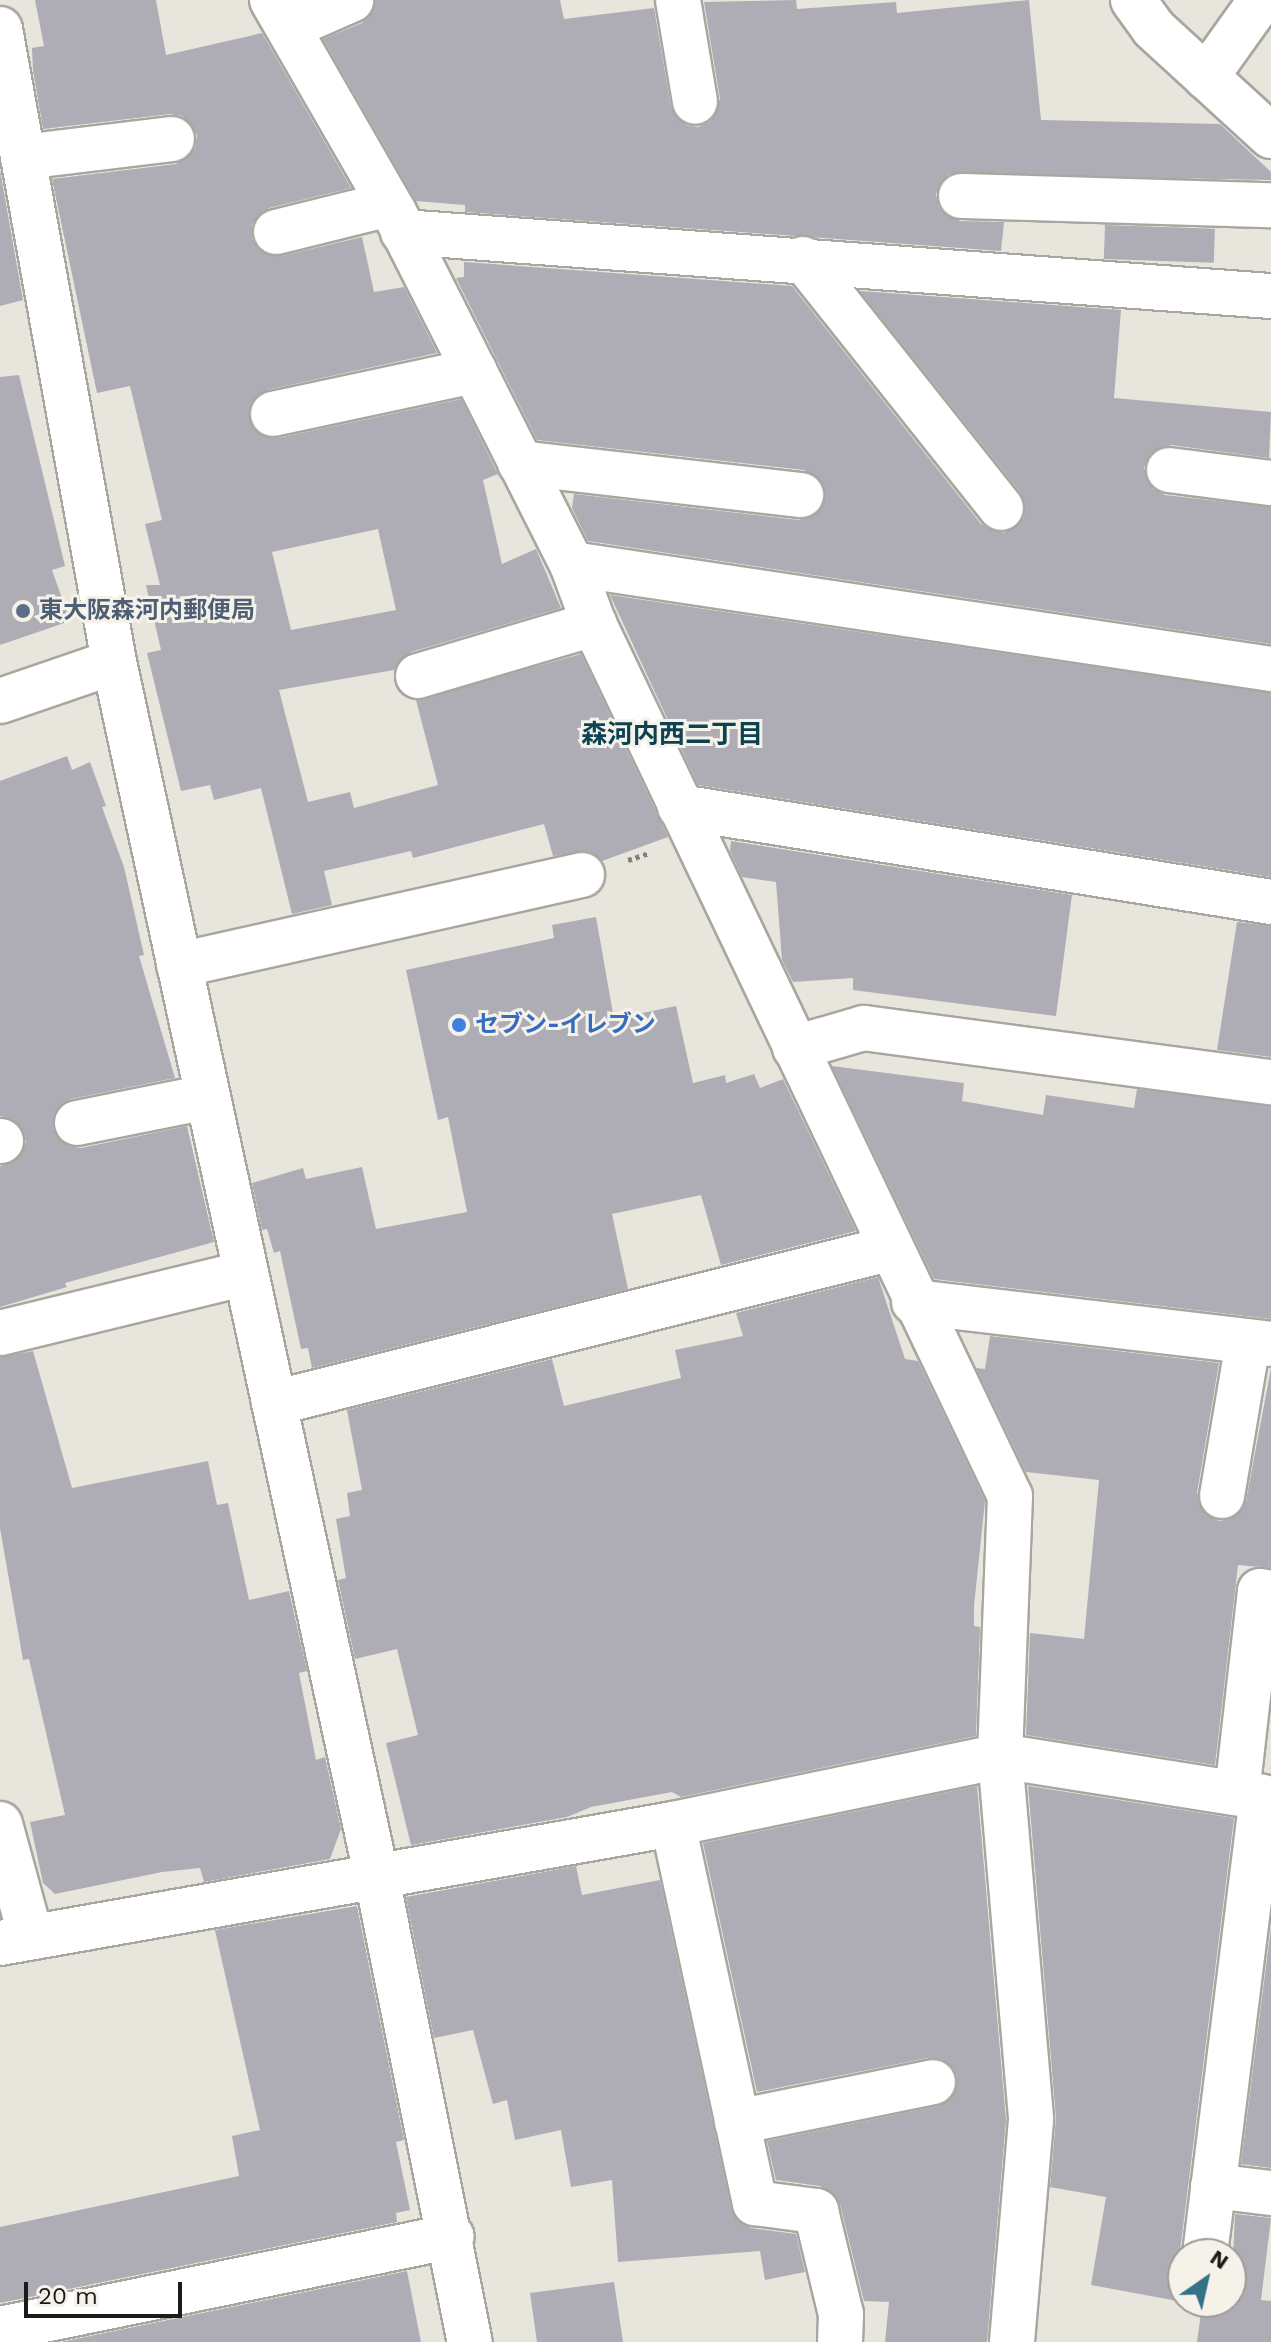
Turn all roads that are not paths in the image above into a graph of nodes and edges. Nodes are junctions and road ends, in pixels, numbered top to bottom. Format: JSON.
{"nodes":[{"id":1,"x":351,"y":0,"type":"edge"},
{"id":2,"x":678,"y":0,"type":"edge"},
{"id":3,"x":1133,"y":0,"type":"edge"},
{"id":4,"x":1261,"y":0,"type":"edge"},
{"id":5,"x":281,"y":13,"type":"edge"},
{"id":6,"x":0,"y":29,"type":"edge"},
{"id":7,"x":1206,"y":77,"type":"junction"},
{"id":8,"x":695,"y":102,"type":"dead end"},
{"id":9,"x":1271,"y":136,"type":"edge"},
{"id":10,"x":172,"y":139,"type":"dead end"},
{"id":11,"x":23,"y":157,"type":"junction"},
{"id":12,"x":961,"y":196,"type":"dead end"},
{"id":13,"x":1271,"y":205,"type":"edge"},
{"id":14,"x":396,"y":218,"type":"junction"},
{"id":15,"x":276,"y":232,"type":"dead end"},
{"id":16,"x":803,"y":259,"type":"junction"},
{"id":17,"x":1271,"y":296,"type":"edge"},
{"id":18,"x":474,"y":371,"type":"junction"},
{"id":19,"x":273,"y":414,"type":"dead end"},
{"id":20,"x":520,"y":463,"type":"junction"},
{"id":21,"x":1169,"y":470,"type":"dead end"},
{"id":22,"x":1271,"y":483,"type":"edge"},
{"id":23,"x":801,"y":495,"type":"dead end"},
{"id":24,"x":1001,"y":508,"type":"dead end"},
{"id":25,"x":572,"y":564,"type":"junction"},
{"id":26,"x":594,"y":624,"type":"junction"},
{"id":27,"x":114,"y":662,"type":"junction"},
{"id":28,"x":1271,"y":669,"type":"edge"},
{"id":29,"x":418,"y":676,"type":"dead end"},
{"id":30,"x":0,"y":701,"type":"edge"},
{"id":31,"x":688,"y":822,"type":"junction"},
{"id":32,"x":582,"y":875,"type":"road end"},
{"id":33,"x":1271,"y":902,"type":"edge"},
{"id":34,"x":179,"y":965,"type":"junction"},
{"id":35,"x":795,"y":1048,"type":"junction"},
{"id":36,"x":1271,"y":1082,"type":"edge"},
{"id":37,"x":207,"y":1097,"type":"junction"},
{"id":38,"x":77,"y":1123,"type":"dead end"},
{"id":39,"x":888,"y":1249,"type":"junction"},
{"id":40,"x":246,"y":1273,"type":"junction"},
{"id":41,"x":914,"y":1302,"type":"junction"},
{"id":42,"x":0,"y":1333,"type":"edge"},
{"id":43,"x":1260,"y":1343,"type":"edge"},
{"id":44,"x":274,"y":1403,"type":"junction"},
{"id":45,"x":1222,"y":1496,"type":"dead end"},
{"id":46,"x":1271,"y":1593,"type":"edge"},
{"id":47,"x":1000,"y":1756,"type":"junction"},
{"id":48,"x":1257,"y":1796,"type":"edge"},
{"id":49,"x":0,"y":1824,"type":"edge"},
{"id":50,"x":673,"y":1824,"type":"junction"},
{"id":51,"x":377,"y":1878,"type":"junction"},
{"id":52,"x":16,"y":1940,"type":"edge"},
{"id":53,"x":933,"y":2082,"type":"dead end"},
{"id":54,"x":737,"y":2122,"type":"junction"},
{"id":55,"x":1213,"y":2186,"type":"junction"},
{"id":56,"x":1271,"y":2193,"type":"edge"},
{"id":57,"x":452,"y":2236,"type":"junction"},
{"id":58,"x":1207,"y":2238,"type":"edge"},
{"id":59,"x":0,"y":2329,"type":"edge"},
{"id":60,"x":470,"y":2342,"type":"edge"},
{"id":61,"x":840,"y":2342,"type":"edge"},
{"id":62,"x":1012,"y":2342,"type":"edge"}],
"edges":[{"from":1,"to":5,"type":"street"},
{"from":2,"to":8,"type":"street"},
{"from":3,"to":7,"type":"street"},
{"from":4,"to":7,"type":"street"},
{"from":5,"to":14,"type":"street"},
{"from":6,"to":11,"type":"street"},
{"from":7,"to":9,"type":"street"},
{"from":10,"to":11,"type":"street"},
{"from":11,"to":27,"type":"street"},
{"from":12,"to":13,"type":"street"},
{"from":14,"to":15,"type":"street"},
{"from":14,"to":16,"type":"street"},
{"from":14,"to":18,"type":"street"},
{"from":16,"to":17,"type":"street"},
{"from":16,"to":24,"type":"street"},
{"from":18,"to":19,"type":"street"},
{"from":18,"to":20,"type":"street"},
{"from":20,"to":23,"type":"street"},
{"from":20,"to":25,"type":"street"},
{"from":21,"to":22,"type":"street"},
{"from":25,"to":26,"type":"street"},
{"from":25,"to":28,"type":"street"},
{"from":26,"to":29,"type":"street"},
{"from":26,"to":31,"type":"street"},
{"from":27,"to":30,"type":"street"},
{"from":27,"to":34,"type":"street"},
{"from":31,"to":33,"type":"street"},
{"from":31,"to":35,"type":"street"},
{"from":32,"to":34,"type":"street"},
{"from":34,"to":37,"type":"street"},
{"from":35,"to":36,"type":"street"},
{"from":35,"to":39,"type":"street"},
{"from":37,"to":38,"type":"street"},
{"from":37,"to":40,"type":"street"},
{"from":39,"to":41,"type":"street"},
{"from":39,"to":44,"type":"street"},
{"from":40,"to":42,"type":"street"},
{"from":40,"to":44,"type":"street"},
{"from":41,"to":43,"type":"street"},
{"from":41,"to":47,"type":"street"},
{"from":43,"to":45,"type":"street"},
{"from":44,"to":51,"type":"street"},
{"from":46,"to":48,"type":"street"},
{"from":47,"to":48,"type":"street"},
{"from":47,"to":50,"type":"street"},
{"from":47,"to":62,"type":"street"},
{"from":48,"to":55,"type":"street"},
{"from":49,"to":52,"type":"street"},
{"from":50,"to":51,"type":"street"},
{"from":50,"to":54,"type":"street"},
{"from":51,"to":52,"type":"street"},
{"from":51,"to":57,"type":"street"},
{"from":53,"to":54,"type":"street"},
{"from":54,"to":61,"type":"street"},
{"from":55,"to":56,"type":"street"},
{"from":55,"to":58,"type":"street"},
{"from":57,"to":59,"type":"street"},
{"from":57,"to":60,"type":"street"}]}
